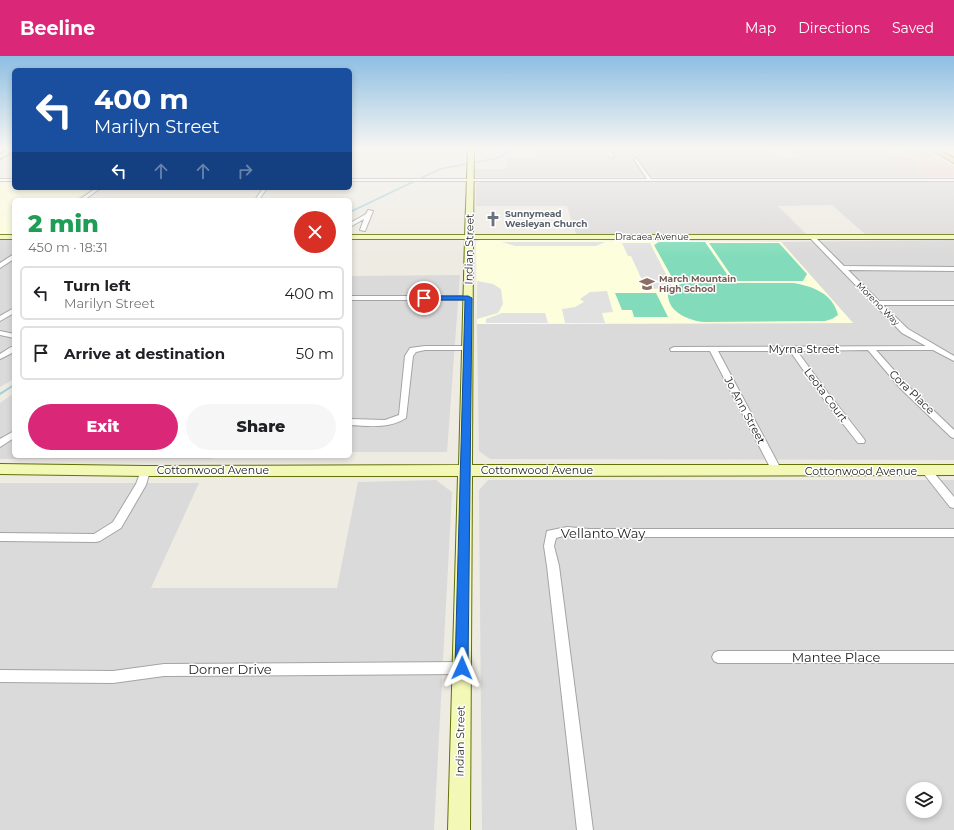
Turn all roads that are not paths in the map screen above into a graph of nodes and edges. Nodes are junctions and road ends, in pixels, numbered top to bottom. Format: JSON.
{"nodes":[{"id":1,"x":471,"y":184,"type":"edge"},
{"id":2,"x":96,"y":190,"type":"edge"},
{"id":3,"x":84,"y":198,"type":"edge"},
{"id":4,"x":352,"y":224,"type":"edge"},
{"id":5,"x":352,"y":225,"type":"edge"},
{"id":6,"x":0,"y":237,"type":"edge"},
{"id":7,"x":12,"y":237,"type":"edge"},
{"id":8,"x":352,"y":237,"type":"edge"},
{"id":9,"x":470,"y":237,"type":"junction"},
{"id":10,"x":812,"y":237,"type":"junction"},
{"id":11,"x":954,"y":237,"type":"edge"},
{"id":12,"x":12,"y":258,"type":"edge"},
{"id":13,"x":12,"y":265,"type":"edge"},
{"id":14,"x":1,"y":266,"type":"edge"},
{"id":15,"x":842,"y":268,"type":"junction"},
{"id":16,"x":954,"y":269,"type":"edge"},
{"id":17,"x":352,"y":298,"type":"edge"},
{"id":18,"x":468,"y":298,"type":"junction"},
{"id":19,"x":877,"y":303,"type":"junction"},
{"id":20,"x":954,"y":303,"type":"edge"},
{"id":21,"x":12,"y":311,"type":"edge"},
{"id":22,"x":0,"y":319,"type":"edge"},
{"id":23,"x":0,"y":333,"type":"edge"},
{"id":24,"x":12,"y":336,"type":"edge"},
{"id":25,"x":468,"y":348,"type":"junction"},
{"id":26,"x":933,"y":348,"type":"junction"},
{"id":27,"x":674,"y":349,"type":"dead end"},
{"id":28,"x":713,"y":349,"type":"junction"},
{"id":29,"x":792,"y":349,"type":"junction"},
{"id":30,"x":871,"y":349,"type":"junction"},
{"id":31,"x":12,"y":350,"type":"edge"},
{"id":32,"x":0,"y":357,"type":"edge"},
{"id":33,"x":954,"y":359,"type":"edge"},
{"id":34,"x":352,"y":422,"type":"edge"},
{"id":35,"x":954,"y":434,"type":"edge"},
{"id":36,"x":12,"y":435,"type":"edge"},
{"id":37,"x":861,"y":441,"type":"dead end"},
{"id":38,"x":0,"y":444,"type":"edge"},
{"id":39,"x":0,"y":469,"type":"edge"},
{"id":40,"x":466,"y":469,"type":"junction"},
{"id":41,"x":145,"y":470,"type":"junction"},
{"id":42,"x":777,"y":470,"type":"junction"},
{"id":43,"x":927,"y":470,"type":"junction"},
{"id":44,"x":954,"y":470,"type":"edge"},
{"id":45,"x":954,"y":504,"type":"edge"},
{"id":46,"x":954,"y":533,"type":"edge"},
{"id":47,"x":0,"y":537,"type":"edge"},
{"id":48,"x":718,"y":657,"type":"dead end"},
{"id":49,"x":954,"y":657,"type":"edge"},
{"id":50,"x":462,"y":668,"type":"junction"},
{"id":51,"x":0,"y":676,"type":"edge"},
{"id":52,"x":458,"y":830,"type":"edge"},
{"id":53,"x":585,"y":830,"type":"edge"}],
"edges":[{"from":1,"to":9,"type":"street","name":"Indian Street"},
{"from":2,"to":3,"type":"street"},
{"from":4,"to":5,"type":"street"},
{"from":6,"to":7,"type":"street"},
{"from":8,"to":9,"type":"street","name":"Dracaea Avenue"},
{"from":9,"to":10,"type":"street","name":"Dracaea Avenue"},
{"from":9,"to":18,"type":"street","name":"Indian Street"},
{"from":10,"to":11,"type":"street","name":"Dracaea Avenue"},
{"from":10,"to":15,"type":"street","name":"Moreno Way"},
{"from":12,"to":14,"type":"street"},
{"from":13,"to":14,"type":"street"},
{"from":15,"to":16,"type":"street"},
{"from":15,"to":19,"type":"street","name":"Moreno Way"},
{"from":17,"to":18,"type":"street"},
{"from":18,"to":25,"type":"street","name":"Indian Street"},
{"from":19,"to":20,"type":"street"},
{"from":19,"to":26,"type":"street","name":"Moreno Way"},
{"from":21,"to":22,"type":"street"},
{"from":23,"to":24,"type":"street"},
{"from":25,"to":34,"type":"street"},
{"from":25,"to":40,"type":"street","name":"Indian Street"},
{"from":26,"to":30,"type":"street","name":"Myrna Street"},
{"from":26,"to":33,"type":"street","name":"Moreno Way"},
{"from":27,"to":28,"type":"street","name":"Myrna Street"},
{"from":28,"to":29,"type":"street","name":"Myrna Street"},
{"from":28,"to":42,"type":"street","name":"Jo Ann Street"},
{"from":29,"to":30,"type":"street","name":"Myrna Street"},
{"from":29,"to":37,"type":"street","name":"Leota Court"},
{"from":30,"to":35,"type":"street","name":"Cora Place"},
{"from":31,"to":32,"type":"street"},
{"from":36,"to":38,"type":"street"},
{"from":39,"to":41,"type":"street","name":"Cottonwood Avenue"},
{"from":40,"to":41,"type":"street","name":"Cottonwood Avenue"},
{"from":40,"to":42,"type":"street","name":"Cottonwood Avenue"},
{"from":40,"to":50,"type":"street","name":"Indian Street"},
{"from":41,"to":47,"type":"street"},
{"from":42,"to":43,"type":"street","name":"Cottonwood Avenue"},
{"from":43,"to":44,"type":"street","name":"Cottonwood Avenue"},
{"from":43,"to":45,"type":"street"},
{"from":46,"to":53,"type":"street","name":"Vellanto Way"},
{"from":48,"to":49,"type":"street","name":"Mantee Place"},
{"from":50,"to":51,"type":"street","name":"Dorner Drive"},
{"from":50,"to":52,"type":"street","name":"Indian Street"}]}
